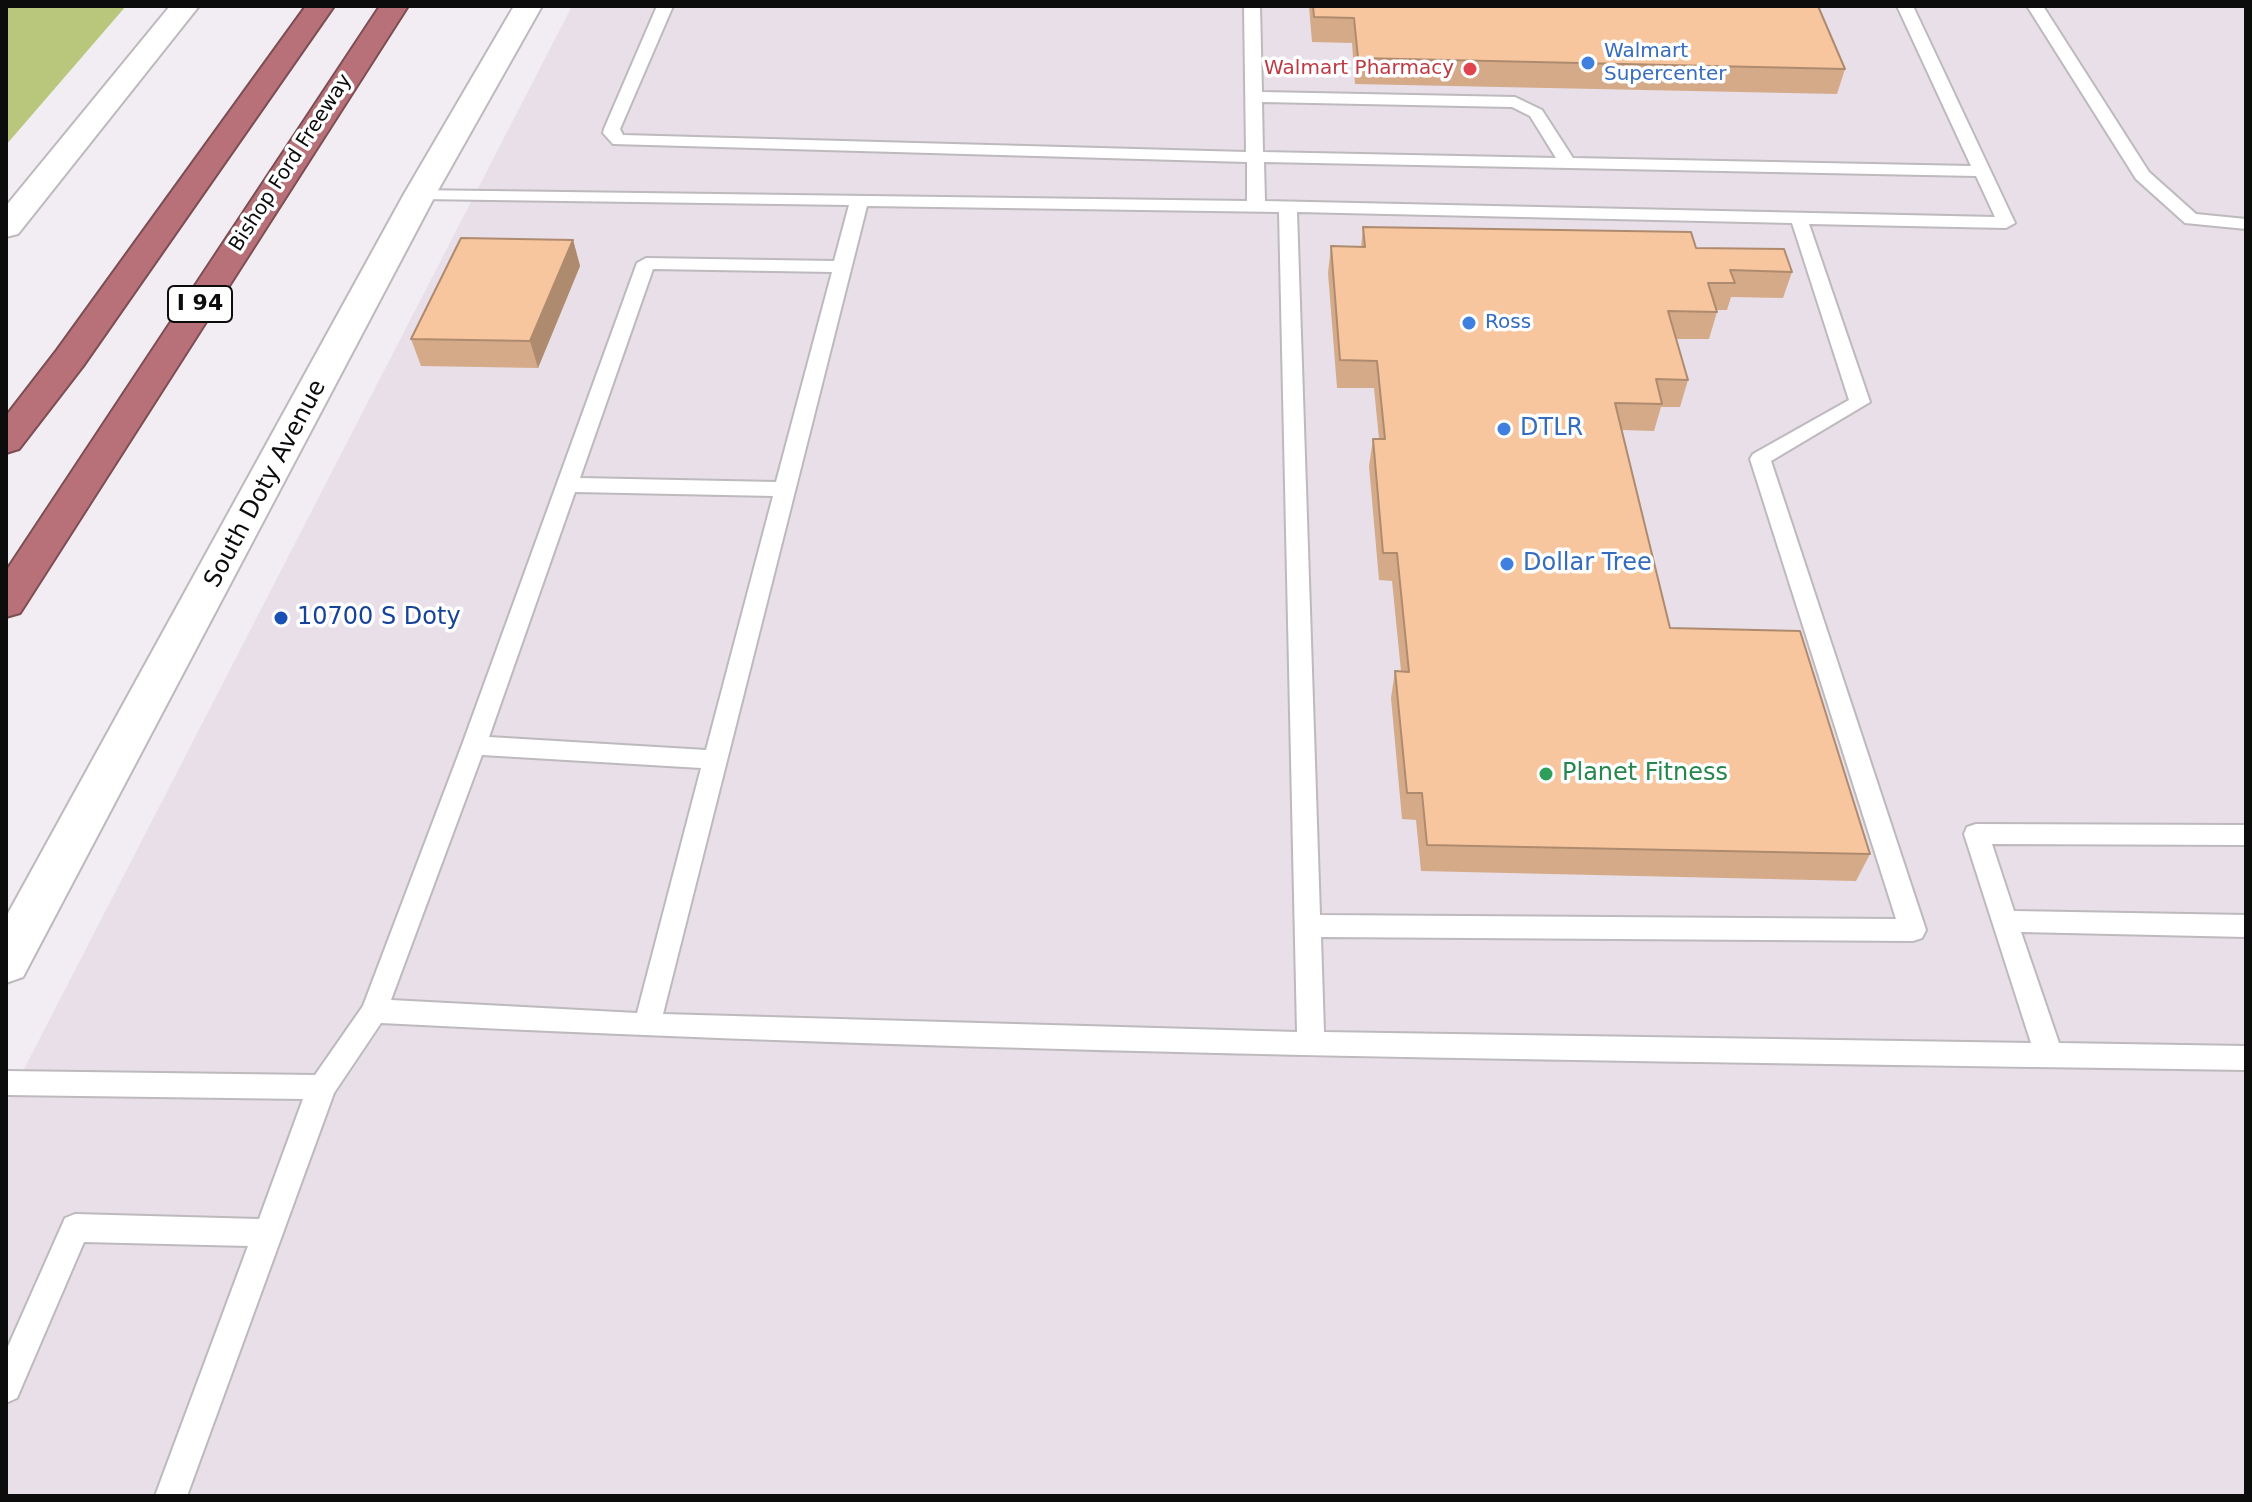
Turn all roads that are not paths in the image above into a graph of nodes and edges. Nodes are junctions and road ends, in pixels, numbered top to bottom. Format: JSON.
{"nodes":[{"id":1,"x":185,"y":6,"type":"edge"},
{"id":2,"x":320,"y":6,"type":"edge"},
{"id":3,"x":394,"y":6,"type":"edge"},
{"id":4,"x":528,"y":6,"type":"edge"},
{"id":5,"x":665,"y":6,"type":"edge"},
{"id":6,"x":1252,"y":6,"type":"edge"},
{"id":7,"x":1905,"y":6,"type":"edge"},
{"id":8,"x":2035,"y":6,"type":"edge"},
{"id":9,"x":1253,"y":97,"type":"junction"},
{"id":10,"x":1255,"y":157,"type":"junction"},
{"id":11,"x":1568,"y":163,"type":"junction"},
{"id":12,"x":1981,"y":171,"type":"junction"},
{"id":13,"x":420,"y":194,"type":"junction"},
{"id":14,"x":859,"y":201,"type":"junction"},
{"id":15,"x":1256,"y":206,"type":"junction"},
{"id":16,"x":1288,"y":207,"type":"junction"},
{"id":17,"x":1799,"y":219,"type":"junction"},
{"id":18,"x":2246,"y":224,"type":"edge"},
{"id":19,"x":6,"y":227,"type":"edge"},
{"id":20,"x":842,"y":267,"type":"junction"},
{"id":21,"x":6,"y":441,"type":"edge"},
{"id":22,"x":567,"y":485,"type":"junction"},
{"id":23,"x":785,"y":489,"type":"junction"},
{"id":24,"x":6,"y":603,"type":"edge"},
{"id":25,"x":474,"y":745,"type":"junction"},
{"id":26,"x":716,"y":760,"type":"junction"},
{"id":27,"x":2246,"y":835,"type":"edge"},
{"id":28,"x":2005,"y":921,"type":"junction"},
{"id":29,"x":1308,"y":926,"type":"junction"},
{"id":30,"x":2246,"y":926,"type":"edge"},
{"id":31,"x":6,"y":963,"type":"edge"},
{"id":32,"x":374,"y":1011,"type":"junction"},
{"id":33,"x":647,"y":1025,"type":"junction"},
{"id":34,"x":1311,"y":1044,"type":"junction"},
{"id":35,"x":2049,"y":1055,"type":"junction"},
{"id":36,"x":2246,"y":1058,"type":"edge"},
{"id":37,"x":6,"y":1083,"type":"edge"},
{"id":38,"x":322,"y":1087,"type":"junction"},
{"id":39,"x":268,"y":1233,"type":"junction"},
{"id":40,"x":6,"y":1387,"type":"edge"},
{"id":41,"x":171,"y":1496,"type":"edge"}],
"edges":[{"from":1,"to":19,"type":"street"},
{"from":2,"to":21,"type":"highway"},
{"from":3,"to":24,"type":"highway","name":"Bishop Ford Freeway","number":"I 94"},
{"from":4,"to":13,"type":"street","name":"South Doty Avenue"},
{"from":5,"to":10,"type":"lane"},
{"from":6,"to":9,"type":"lane"},
{"from":7,"to":12,"type":"lane"},
{"from":8,"to":18,"type":"lane"},
{"from":9,"to":10,"type":"lane"},
{"from":9,"to":11,"type":"lane"},
{"from":10,"to":11,"type":"lane"},
{"from":10,"to":15,"type":"lane"},
{"from":11,"to":12,"type":"lane"},
{"from":12,"to":17,"type":"lane"},
{"from":13,"to":14,"type":"lane"},
{"from":13,"to":31,"type":"street","name":"South Doty Avenue"},
{"from":14,"to":15,"type":"lane"},
{"from":14,"to":20,"type":"lane"},
{"from":15,"to":16,"type":"lane"},
{"from":16,"to":17,"type":"lane"},
{"from":16,"to":29,"type":"lane"},
{"from":17,"to":29,"type":"lane"},
{"from":20,"to":22,"type":"lane"},
{"from":20,"to":23,"type":"lane"},
{"from":22,"to":23,"type":"lane"},
{"from":22,"to":25,"type":"lane"},
{"from":23,"to":26,"type":"lane"},
{"from":25,"to":26,"type":"lane"},
{"from":25,"to":32,"type":"lane"},
{"from":26,"to":33,"type":"lane"},
{"from":27,"to":28,"type":"lane"},
{"from":28,"to":30,"type":"lane"},
{"from":28,"to":35,"type":"lane"},
{"from":29,"to":34,"type":"lane"},
{"from":32,"to":33,"type":"lane"},
{"from":32,"to":38,"type":"lane"},
{"from":33,"to":34,"type":"lane"},
{"from":34,"to":35,"type":"lane"},
{"from":35,"to":36,"type":"lane"},
{"from":37,"to":38,"type":"lane"},
{"from":38,"to":39,"type":"lane"},
{"from":39,"to":40,"type":"lane"},
{"from":39,"to":41,"type":"lane"}]}
